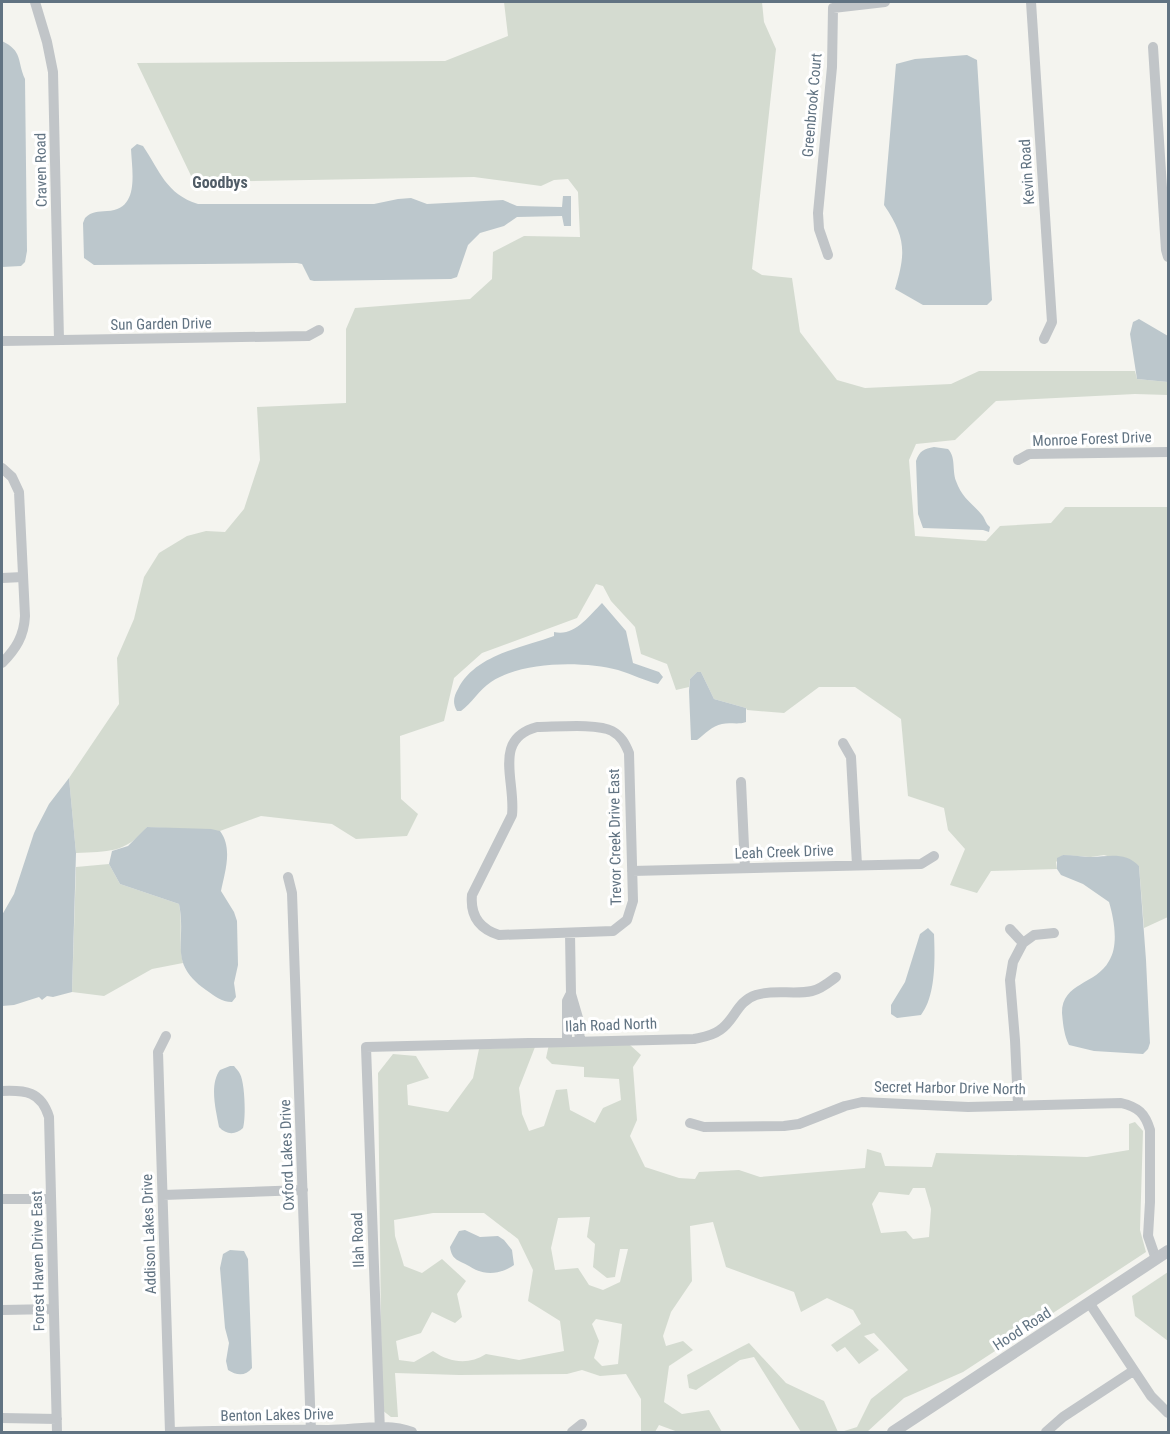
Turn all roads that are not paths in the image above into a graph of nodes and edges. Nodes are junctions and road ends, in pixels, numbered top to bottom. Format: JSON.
{"nodes":[{"id":1,"x":35,"y":2,"type":"edge"},
{"id":2,"x":885,"y":2,"type":"edge"},
{"id":3,"x":1032,"y":2,"type":"edge"},
{"id":4,"x":1153,"y":47,"type":"dead end"},
{"id":5,"x":1165,"y":176,"type":"edge"},
{"id":6,"x":828,"y":255,"type":"dead end"},
{"id":7,"x":1168,"y":257,"type":"edge"},
{"id":8,"x":319,"y":330,"type":"dead end"},
{"id":9,"x":1044,"y":339,"type":"dead end"},
{"id":10,"x":59,"y":340,"type":"junction"},
{"id":11,"x":2,"y":341,"type":"edge"},
{"id":12,"x":1168,"y":452,"type":"edge"},
{"id":13,"x":1018,"y":460,"type":"dead end"},
{"id":14,"x":3,"y":469,"type":"edge"},
{"id":15,"x":23,"y":577,"type":"junction"},
{"id":16,"x":2,"y":578,"type":"edge"},
{"id":17,"x":2,"y":663,"type":"edge"},
{"id":18,"x":843,"y":743,"type":"dead end"},
{"id":19,"x":741,"y":783,"type":"dead end"},
{"id":20,"x":934,"y":856,"type":"dead end"},
{"id":21,"x":857,"y":865,"type":"junction"},
{"id":22,"x":745,"y":868,"type":"junction"},
{"id":23,"x":632,"y":871,"type":"junction"},
{"id":24,"x":288,"y":877,"type":"dead end"},
{"id":25,"x":1010,"y":928,"type":"dead end"},
{"id":26,"x":570,"y":933,"type":"junction"},
{"id":27,"x":1054,"y":933,"type":"dead end"},
{"id":28,"x":1023,"y":943,"type":"junction"},
{"id":29,"x":836,"y":977,"type":"dead end"},
{"id":30,"x":570,"y":994,"type":"junction"},
{"id":31,"x":166,"y":1036,"type":"dead end"},
{"id":32,"x":567,"y":1041,"type":"junction"},
{"id":33,"x":580,"y":1041,"type":"junction"},
{"id":34,"x":366,"y":1047,"type":"joint"},
{"id":35,"x":2,"y":1091,"type":"edge"},
{"id":36,"x":1018,"y":1105,"type":"junction"},
{"id":37,"x":690,"y":1124,"type":"dead end"},
{"id":38,"x":303,"y":1190,"type":"junction"},
{"id":39,"x":163,"y":1195,"type":"junction"},
{"id":40,"x":2,"y":1199,"type":"edge"},
{"id":41,"x":51,"y":1199,"type":"junction"},
{"id":42,"x":1168,"y":1251,"type":"edge"},
{"id":43,"x":1156,"y":1259,"type":"junction"},
{"id":44,"x":1090,"y":1304,"type":"junction"},
{"id":45,"x":54,"y":1309,"type":"junction"},
{"id":46,"x":2,"y":1310,"type":"edge"},
{"id":47,"x":1133,"y":1371,"type":"junction"},
{"id":48,"x":1168,"y":1413,"type":"edge"},
{"id":49,"x":2,"y":1418,"type":"edge"},
{"id":50,"x":57,"y":1419,"type":"junction"},
{"id":51,"x":582,"y":1424,"type":"dead end"},
{"id":52,"x":380,"y":1430,"type":"edge"},
{"id":53,"x":311,"y":1431,"type":"edge"},
{"id":54,"x":57,"y":1432,"type":"edge"},
{"id":55,"x":172,"y":1432,"type":"edge"},
{"id":56,"x":412,"y":1432,"type":"edge"},
{"id":57,"x":572,"y":1432,"type":"edge"},
{"id":58,"x":893,"y":1432,"type":"edge"},
{"id":59,"x":1046,"y":1432,"type":"edge"}],
"edges":[{"from":1,"to":10,"type":"street","name":"Craven Road"},
{"from":2,"to":6,"type":"street","name":"Greenbrook Court"},
{"from":3,"to":9,"type":"street","name":"Kevin Road"},
{"from":4,"to":5,"type":"street"},
{"from":5,"to":7,"type":"street"},
{"from":8,"to":10,"type":"street","name":"Sun Garden Drive"},
{"from":10,"to":11,"type":"street","name":"Sun Garden Drive"},
{"from":12,"to":13,"type":"street","name":"Monroe Forest Drive"},
{"from":14,"to":15,"type":"street"},
{"from":15,"to":16,"type":"street"},
{"from":15,"to":17,"type":"street"},
{"from":18,"to":21,"type":"street"},
{"from":19,"to":22,"type":"street"},
{"from":20,"to":21,"type":"street","name":"Leah Creek Drive"},
{"from":21,"to":22,"type":"street","name":"Leah Creek Drive"},
{"from":22,"to":23,"type":"street","name":"Leah Creek Drive"},
{"from":23,"to":26,"type":"street","name":"Trevor Creek Drive East"},
{"from":23,"to":26,"type":"street","name":"Trevor Creek Drive East"},
{"from":24,"to":38,"type":"street","name":"Oxford Lakes Drive"},
{"from":25,"to":28,"type":"street"},
{"from":26,"to":30,"type":"street"},
{"from":27,"to":28,"type":"street"},
{"from":28,"to":36,"type":"street"},
{"from":29,"to":33,"type":"street","name":"Ilah Road North"},
{"from":30,"to":32,"type":"street"},
{"from":30,"to":33,"type":"street"},
{"from":31,"to":39,"type":"street","name":"Addison Lakes Drive"},
{"from":32,"to":33,"type":"street","name":"Ilah Road North"},
{"from":32,"to":34,"type":"street","name":"Ilah Road North"},
{"from":34,"to":52,"type":"street","name":"Ilah Road"},
{"from":35,"to":41,"type":"street","name":"Forest Haven Drive East"},
{"from":36,"to":37,"type":"street","name":"Secret Harbor Drive North"},
{"from":36,"to":43,"type":"street","name":"Secret Harbor Drive North"},
{"from":38,"to":39,"type":"street"},
{"from":38,"to":53,"type":"street","name":"Oxford Lakes Drive"},
{"from":39,"to":55,"type":"street","name":"Addison Lakes Drive"},
{"from":40,"to":41,"type":"street"},
{"from":41,"to":45,"type":"street","name":"Forest Haven Drive East"},
{"from":42,"to":43,"type":"street","name":"Hood Road"},
{"from":43,"to":44,"type":"street","name":"Hood Road"},
{"from":44,"to":47,"type":"street"},
{"from":44,"to":58,"type":"street","name":"Hood Road"},
{"from":45,"to":46,"type":"street"},
{"from":45,"to":50,"type":"street","name":"Forest Haven Drive East"},
{"from":47,"to":48,"type":"street"},
{"from":47,"to":59,"type":"street"},
{"from":49,"to":50,"type":"street"},
{"from":50,"to":54,"type":"street","name":"Forest Haven Drive East"},
{"from":51,"to":57,"type":"street"},
{"from":52,"to":53,"type":"street","name":"Benton Lakes Drive"},
{"from":52,"to":56,"type":"street","name":"Benton Lakes Drive"},
{"from":53,"to":55,"type":"street","name":"Benton Lakes Drive"}]}
